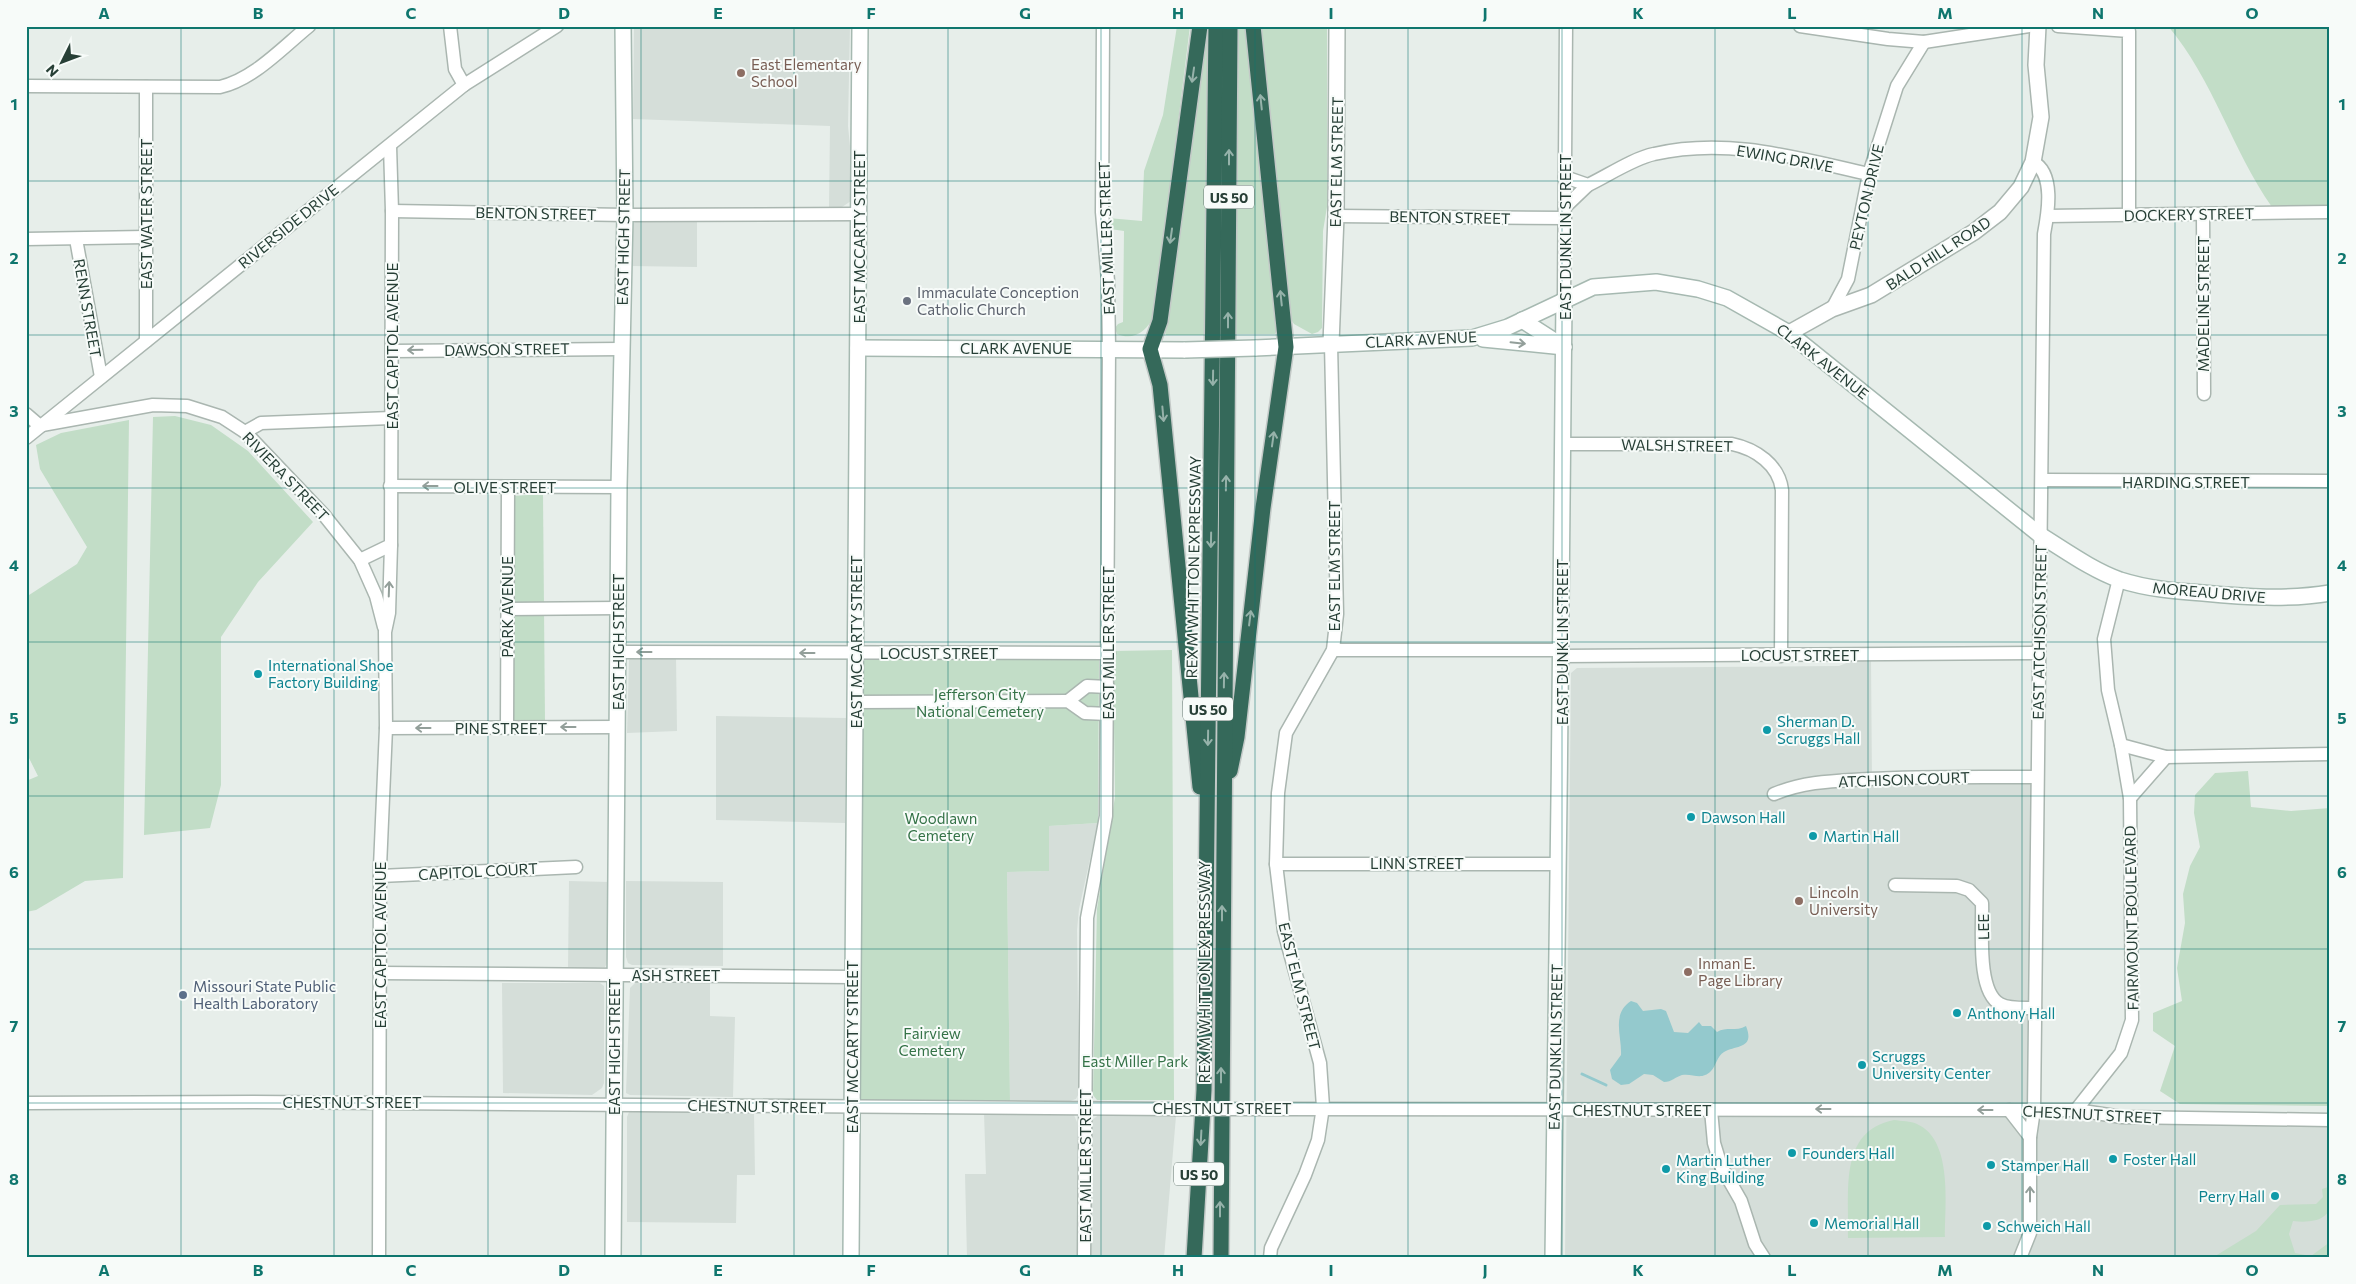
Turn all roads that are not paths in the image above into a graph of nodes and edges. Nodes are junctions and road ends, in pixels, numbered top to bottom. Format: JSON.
{"nodes":[{"id":1,"x":309,"y":26,"type":"edge"},
{"id":2,"x":450,"y":26,"type":"edge"},
{"id":3,"x":557,"y":26,"type":"edge"},
{"id":4,"x":623,"y":26,"type":"edge"},
{"id":5,"x":860,"y":26,"type":"edge"},
{"id":6,"x":1103,"y":26,"type":"edge"},
{"id":7,"x":1200,"y":26,"type":"edge"},
{"id":8,"x":1216,"y":26,"type":"edge"},
{"id":9,"x":1230,"y":26,"type":"edge"},
{"id":10,"x":1253,"y":26,"type":"edge"},
{"id":11,"x":1337,"y":26,"type":"edge"},
{"id":12,"x":1566,"y":26,"type":"edge"},
{"id":13,"x":1800,"y":26,"type":"edge"},
{"id":14,"x":2029,"y":26,"type":"edge"},
{"id":15,"x":2038,"y":26,"type":"edge"},
{"id":16,"x":2058,"y":26,"type":"edge"},
{"id":17,"x":1924,"y":42,"type":"junction"},
{"id":18,"x":464,"y":85,"type":"junction"},
{"id":19,"x":26,"y":86,"type":"edge"},
{"id":20,"x":146,"y":87,"type":"junction"},
{"id":21,"x":390,"y":146,"type":"junction"},
{"id":22,"x":2033,"y":162,"type":"junction"},
{"id":23,"x":1869,"y":174,"type":"junction"},
{"id":24,"x":1565,"y":177,"type":"junction"},
{"id":25,"x":1588,"y":185,"type":"junction"},
{"id":26,"x":392,"y":211,"type":"junction"},
{"id":27,"x":1565,"y":212,"type":"junction"},
{"id":28,"x":2330,"y":212,"type":"edge"},
{"id":29,"x":859,"y":214,"type":"junction"},
{"id":30,"x":2203,"y":214,"type":"junction"},
{"id":31,"x":624,"y":215,"type":"junction"},
{"id":32,"x":2129,"y":215,"type":"junction"},
{"id":33,"x":1336,"y":216,"type":"junction"},
{"id":34,"x":2048,"y":216,"type":"junction"},
{"id":35,"x":146,"y":237,"type":"junction"},
{"id":36,"x":26,"y":239,"type":"edge"},
{"id":37,"x":76,"y":239,"type":"junction"},
{"id":38,"x":1564,"y":299,"type":"junction"},
{"id":39,"x":1832,"y":309,"type":"junction"},
{"id":40,"x":1522,"y":320,"type":"junction"},
{"id":41,"x":1790,"y":333,"type":"junction"},
{"id":42,"x":1472,"y":338,"type":"junction"},
{"id":43,"x":146,"y":341,"type":"junction"},
{"id":44,"x":1331,"y":344,"type":"junction"},
{"id":45,"x":1286,"y":347,"type":"junction"},
{"id":46,"x":621,"y":348,"type":"junction"},
{"id":47,"x":858,"y":348,"type":"junction"},
{"id":48,"x":1564,"y":348,"type":"junction"},
{"id":49,"x":1110,"y":349,"type":"junction"},
{"id":50,"x":1150,"y":349,"type":"junction"},
{"id":51,"x":392,"y":350,"type":"junction"},
{"id":52,"x":101,"y":377,"type":"junction"},
{"id":53,"x":2204,"y":394,"type":"dead end"},
{"id":54,"x":26,"y":414,"type":"edge"},
{"id":55,"x":391,"y":418,"type":"junction"},
{"id":56,"x":40,"y":426,"type":"junction"},
{"id":57,"x":245,"y":432,"type":"junction"},
{"id":58,"x":26,"y":438,"type":"edge"},
{"id":59,"x":1563,"y":444,"type":"junction"},
{"id":60,"x":2042,"y":480,"type":"junction"},
{"id":61,"x":2330,"y":481,"type":"edge"},
{"id":62,"x":390,"y":486,"type":"junction"},
{"id":63,"x":508,"y":487,"type":"junction"},
{"id":64,"x":619,"y":487,"type":"junction"},
{"id":65,"x":2040,"y":535,"type":"junction"},
{"id":66,"x":391,"y":546,"type":"junction"},
{"id":67,"x":360,"y":560,"type":"junction"},
{"id":68,"x":2119,"y":579,"type":"junction"},
{"id":69,"x":2330,"y":593,"type":"edge"},
{"id":70,"x":618,"y":608,"type":"junction"},
{"id":71,"x":507,"y":609,"type":"junction"},
{"id":72,"x":385,"y":632,"type":"junction"},
{"id":73,"x":1334,"y":650,"type":"junction"},
{"id":74,"x":619,"y":652,"type":"junction"},
{"id":75,"x":1109,"y":653,"type":"junction"},
{"id":76,"x":1561,"y":653,"type":"junction"},
{"id":77,"x":2038,"y":653,"type":"junction"},
{"id":78,"x":856,"y":654,"type":"junction"},
{"id":79,"x":1781,"y":656,"type":"junction"},
{"id":80,"x":1108,"y":687,"type":"junction"},
{"id":81,"x":1068,"y":701,"type":"junction"},
{"id":82,"x":855,"y":702,"type":"junction"},
{"id":83,"x":1108,"y":714,"type":"junction"},
{"id":84,"x":617,"y":727,"type":"junction"},
{"id":85,"x":386,"y":728,"type":"junction"},
{"id":86,"x":507,"y":728,"type":"junction"},
{"id":87,"x":2122,"y":745,"type":"junction"},
{"id":88,"x":2330,"y":754,"type":"edge"},
{"id":89,"x":2166,"y":757,"type":"junction"},
{"id":90,"x":2037,"y":777,"type":"junction"},
{"id":91,"x":1774,"y":794,"type":"dead end"},
{"id":92,"x":2130,"y":798,"type":"junction"},
{"id":93,"x":1222,"y":804,"type":"junction"},
{"id":94,"x":1207,"y":843,"type":"junction"},
{"id":95,"x":1276,"y":864,"type":"junction"},
{"id":96,"x":1557,"y":864,"type":"junction"},
{"id":97,"x":576,"y":867,"type":"dead end"},
{"id":98,"x":380,"y":876,"type":"junction"},
{"id":99,"x":1895,"y":885,"type":"dead end"},
{"id":100,"x":380,"y":973,"type":"junction"},
{"id":101,"x":614,"y":974,"type":"junction"},
{"id":102,"x":853,"y":977,"type":"junction"},
{"id":103,"x":2035,"y":1008,"type":"junction"},
{"id":104,"x":26,"y":1103,"type":"edge"},
{"id":105,"x":379,"y":1103,"type":"junction"},
{"id":106,"x":613,"y":1104,"type":"junction"},
{"id":107,"x":852,"y":1107,"type":"junction"},
{"id":108,"x":1085,"y":1108,"type":"junction"},
{"id":109,"x":1323,"y":1108,"type":"junction"},
{"id":110,"x":1555,"y":1109,"type":"junction"},
{"id":111,"x":1711,"y":1110,"type":"junction"},
{"id":112,"x":2008,"y":1110,"type":"junction"},
{"id":113,"x":2034,"y":1110,"type":"junction"},
{"id":114,"x":2076,"y":1110,"type":"junction"},
{"id":115,"x":2330,"y":1120,"type":"edge"},
{"id":116,"x":2030,"y":1137,"type":"junction"},
{"id":117,"x":1221,"y":1256,"type":"edge"},
{"id":118,"x":1194,"y":1257,"type":"edge"},
{"id":119,"x":379,"y":1258,"type":"edge"},
{"id":120,"x":613,"y":1258,"type":"edge"},
{"id":121,"x":851,"y":1258,"type":"edge"},
{"id":122,"x":1084,"y":1258,"type":"edge"},
{"id":123,"x":1270,"y":1258,"type":"edge"},
{"id":124,"x":1553,"y":1258,"type":"edge"},
{"id":125,"x":1764,"y":1258,"type":"edge"},
{"id":126,"x":2020,"y":1258,"type":"edge"}],
"edges":[{"from":1,"to":20,"type":"street"},
{"from":2,"to":18,"type":"street"},
{"from":3,"to":18,"type":"street","name":"RIVERSIDE DRIVE"},
{"from":4,"to":31,"type":"main road","name":"EAST HIGH STREET"},
{"from":5,"to":29,"type":"main road","name":"EAST MCCARTY STREET"},
{"from":6,"to":49,"type":"street","name":"EAST MILLER STREET"},
{"from":7,"to":50,"type":"highway","one_way":true},
{"from":8,"to":94,"type":"highway","name":"REX M WHITTON EXPRESSWAY","number":"US 50","one_way":true},
{"from":93,"to":9,"type":"highway","name":"REX M WHITTON EXPRESSWAY","number":"US 50","one_way":true},
{"from":45,"to":10,"type":"highway","one_way":true},
{"from":11,"to":33,"type":"main road","name":"EAST ELM STREET"},
{"from":12,"to":24,"type":"street","name":"EAST DUNKLIN STREET"},
{"from":13,"to":17,"type":"street"},
{"from":14,"to":17,"type":"street"},
{"from":15,"to":22,"type":"main road","name":"BALD HILL ROAD"},
{"from":16,"to":32,"type":"street"},
{"from":17,"to":23,"type":"street","name":"PEYTON DRIVE"},
{"from":18,"to":21,"type":"street","name":"RIVERSIDE DRIVE"},
{"from":19,"to":20,"type":"street"},
{"from":20,"to":35,"type":"street","name":"EAST WATER STREET"},
{"from":21,"to":26,"type":"street","name":"EAST CAPITOL AVENUE"},
{"from":21,"to":43,"type":"street","name":"RIVERSIDE DRIVE"},
{"from":22,"to":34,"type":"street","name":"EAST ATCHISON STREET"},
{"from":22,"to":39,"type":"main road","name":"BALD HILL ROAD"},
{"from":23,"to":25,"type":"street","name":"EWING DRIVE"},
{"from":23,"to":39,"type":"street","name":"PEYTON DRIVE"},
{"from":24,"to":25,"type":"street"},
{"from":24,"to":27,"type":"street","name":"EAST DUNKLIN STREET"},
{"from":25,"to":27,"type":"street","name":"EWING DRIVE"},
{"from":26,"to":31,"type":"street","name":"BENTON STREET"},
{"from":26,"to":51,"type":"street","name":"EAST CAPITOL AVENUE"},
{"from":27,"to":33,"type":"street","name":"BENTON STREET"},
{"from":27,"to":38,"type":"street","name":"EAST DUNKLIN STREET"},
{"from":28,"to":30,"type":"street","name":"DOCKERY STREET"},
{"from":29,"to":31,"type":"street","name":"BENTON STREET"},
{"from":29,"to":47,"type":"main road","name":"EAST MCCARTY STREET"},
{"from":30,"to":32,"type":"street","name":"DOCKERY STREET"},
{"from":30,"to":53,"type":"street","name":"MADELINE STREET"},
{"from":31,"to":46,"type":"main road","name":"EAST HIGH STREET"},
{"from":32,"to":34,"type":"street","name":"DOCKERY STREET"},
{"from":33,"to":44,"type":"main road","name":"EAST ELM STREET"},
{"from":34,"to":60,"type":"street","name":"EAST ATCHISON STREET"},
{"from":35,"to":37,"type":"street"},
{"from":35,"to":43,"type":"street","name":"EAST WATER STREET"},
{"from":36,"to":37,"type":"street"},
{"from":37,"to":52,"type":"street","name":"RENN STREET"},
{"from":38,"to":40,"type":"main road","name":"CLARK AVENUE"},
{"from":38,"to":41,"type":"main road","name":"CLARK AVENUE"},
{"from":38,"to":48,"type":"main road","name":"EAST DUNKLIN STREET"},
{"from":39,"to":41,"type":"main road"},
{"from":40,"to":42,"type":"main road","name":"CLARK AVENUE"},
{"from":40,"to":48,"type":"main road"},
{"from":41,"to":65,"type":"main road","name":"CLARK AVENUE"},
{"from":42,"to":44,"type":"main road","name":"CLARK AVENUE"},
{"from":42,"to":48,"type":"main road","one_way":true},
{"from":43,"to":52,"type":"street","name":"RIVERSIDE DRIVE"},
{"from":44,"to":45,"type":"main road","name":"CLARK AVENUE"},
{"from":44,"to":73,"type":"street","name":"EAST ELM STREET"},
{"from":45,"to":50,"type":"main road","name":"CLARK AVENUE","bridge":true},
{"from":93,"to":45,"type":"highway","one_way":true},
{"from":46,"to":51,"type":"street","name":"DAWSON STREET","one_way":true},
{"from":46,"to":64,"type":"main road","name":"EAST HIGH STREET"},
{"from":47,"to":49,"type":"main road","name":"CLARK AVENUE"},
{"from":47,"to":78,"type":"main road","name":"EAST MCCARTY STREET"},
{"from":48,"to":59,"type":"main road","name":"EAST DUNKLIN STREET"},
{"from":49,"to":50,"type":"main road","name":"CLARK AVENUE"},
{"from":49,"to":75,"type":"street","name":"EAST MILLER STREET"},
{"from":50,"to":94,"type":"highway","one_way":true},
{"from":51,"to":55,"type":"street","name":"EAST CAPITOL AVENUE"},
{"from":52,"to":56,"type":"street","name":"RIVERSIDE DRIVE"},
{"from":54,"to":56,"type":"street"},
{"from":55,"to":57,"type":"street"},
{"from":55,"to":62,"type":"street","name":"EAST CAPITOL AVENUE"},
{"from":56,"to":57,"type":"street","name":"RIVIERA STREET"},
{"from":56,"to":58,"type":"street","name":"RIVIERA STREET"},
{"from":57,"to":67,"type":"street","name":"RIVIERA STREET"},
{"from":59,"to":76,"type":"main road","name":"EAST DUNKLIN STREET"},
{"from":59,"to":79,"type":"street","name":"WALSH STREET"},
{"from":60,"to":61,"type":"street","name":"HARDING STREET"},
{"from":60,"to":65,"type":"street","name":"EAST ATCHISON STREET"},
{"from":63,"to":62,"type":"street","name":"OLIVE STREET","one_way":true},
{"from":62,"to":66,"type":"street","name":"EAST CAPITOL AVENUE"},
{"from":63,"to":64,"type":"street","name":"OLIVE STREET"},
{"from":63,"to":71,"type":"street","name":"PARK AVENUE"},
{"from":64,"to":70,"type":"main road","name":"EAST HIGH STREET"},
{"from":65,"to":68,"type":"main road","name":"MOREAU DRIVE"},
{"from":65,"to":77,"type":"street","name":"EAST ATCHISON STREET"},
{"from":66,"to":67,"type":"street"},
{"from":72,"to":66,"type":"street","name":"EAST CAPITOL AVENUE","one_way":true},
{"from":67,"to":72,"type":"street","name":"EAST CAPITOL AVENUE"},
{"from":68,"to":69,"type":"main road","name":"MOREAU DRIVE"},
{"from":68,"to":87,"type":"street","name":"FAIRMOUNT BOULEVARD"},
{"from":70,"to":71,"type":"street"},
{"from":70,"to":74,"type":"main road","name":"EAST HIGH STREET"},
{"from":71,"to":86,"type":"street","name":"PARK AVENUE"},
{"from":72,"to":85,"type":"street","name":"EAST CAPITOL AVENUE"},
{"from":73,"to":76,"type":"street","name":"LOCUST STREET"},
{"from":73,"to":95,"type":"street","name":"EAST ELM STREET"},
{"from":78,"to":74,"type":"street","name":"LOCUST STREET","one_way":true},
{"from":74,"to":84,"type":"main road","name":"EAST HIGH STREET"},
{"from":75,"to":78,"type":"street","name":"LOCUST STREET"},
{"from":75,"to":80,"type":"street","name":"EAST MILLER STREET"},
{"from":76,"to":79,"type":"street","name":"LOCUST STREET"},
{"from":76,"to":96,"type":"main road","name":"EAST DUNKLIN STREET"},
{"from":77,"to":79,"type":"street","name":"LOCUST STREET"},
{"from":77,"to":90,"type":"street","name":"EAST ATCHISON STREET"},
{"from":78,"to":82,"type":"main road","name":"EAST MCCARTY STREET"},
{"from":80,"to":81,"type":"street"},
{"from":80,"to":83,"type":"street","name":"EAST MILLER STREET"},
{"from":81,"to":82,"type":"street"},
{"from":81,"to":83,"type":"street"},
{"from":82,"to":102,"type":"main road","name":"EAST MCCARTY STREET"},
{"from":83,"to":108,"type":"street","name":"EAST MILLER STREET"},
{"from":84,"to":86,"type":"street","name":"PINE STREET","one_way":true},
{"from":84,"to":101,"type":"main road","name":"EAST HIGH STREET"},
{"from":86,"to":85,"type":"street","name":"PINE STREET","one_way":true},
{"from":85,"to":98,"type":"street","name":"EAST CAPITOL AVENUE"},
{"from":87,"to":89,"type":"street"},
{"from":87,"to":92,"type":"street","name":"FAIRMOUNT BOULEVARD"},
{"from":88,"to":89,"type":"street"},
{"from":89,"to":92,"type":"street"},
{"from":90,"to":91,"type":"street","name":"ATCHISON COURT"},
{"from":90,"to":103,"type":"street","name":"EAST ATCHISON STREET"},
{"from":92,"to":114,"type":"street","name":"FAIRMOUNT BOULEVARD"},
{"from":117,"to":93,"type":"highway","name":"REX M WHITTON EXPRESSWAY","number":"US 50","one_way":true},
{"from":94,"to":118,"type":"highway","name":"REX M WHITTON EXPRESSWAY","number":"US 50","one_way":true},
{"from":95,"to":96,"type":"street","name":"LINN STREET"},
{"from":95,"to":109,"type":"street","name":"EAST ELM STREET"},
{"from":96,"to":110,"type":"main road","name":"EAST DUNKLIN STREET"},
{"from":97,"to":98,"type":"street","name":"CAPITOL COURT"},
{"from":98,"to":100,"type":"street","name":"EAST CAPITOL AVENUE"},
{"from":99,"to":103,"type":"street","name":"LEE"},
{"from":100,"to":101,"type":"street","name":"ASH STREET"},
{"from":100,"to":105,"type":"street","name":"EAST CAPITOL AVENUE"},
{"from":101,"to":102,"type":"street","name":"ASH STREET"},
{"from":101,"to":106,"type":"main road","name":"EAST HIGH STREET"},
{"from":102,"to":107,"type":"main road","name":"EAST MCCARTY STREET"},
{"from":103,"to":113,"type":"street","name":"EAST ATCHISON STREET"},
{"from":104,"to":105,"type":"street","name":"CHESTNUT STREET"},
{"from":105,"to":106,"type":"street","name":"CHESTNUT STREET"},
{"from":105,"to":119,"type":"street","name":"EAST CAPITOL AVENUE"},
{"from":106,"to":107,"type":"street","name":"CHESTNUT STREET"},
{"from":106,"to":120,"type":"main road","name":"EAST HIGH STREET"},
{"from":107,"to":108,"type":"street","name":"CHESTNUT STREET"},
{"from":107,"to":121,"type":"main road","name":"EAST MCCARTY STREET"},
{"from":108,"to":109,"type":"street","name":"CHESTNUT STREET","bridge":true},
{"from":108,"to":122,"type":"street","name":"EAST MILLER STREET"},
{"from":109,"to":110,"type":"street","name":"CHESTNUT STREET"},
{"from":109,"to":123,"type":"street","name":"EAST ELM STREET"},
{"from":110,"to":111,"type":"street","name":"CHESTNUT STREET"},
{"from":110,"to":124,"type":"main road","name":"EAST DUNKLIN STREET"},
{"from":112,"to":111,"type":"street","name":"CHESTNUT STREET","one_way":true},
{"from":111,"to":125,"type":"street"},
{"from":112,"to":113,"type":"street","name":"CHESTNUT STREET"},
{"from":112,"to":116,"type":"street"},
{"from":113,"to":114,"type":"street","name":"CHESTNUT STREET"},
{"from":113,"to":116,"type":"street","name":"EAST ATCHISON STREET"},
{"from":114,"to":115,"type":"street","name":"CHESTNUT STREET"},
{"from":126,"to":116,"type":"street","name":"EAST ATCHISON STREET","one_way":true}]}
